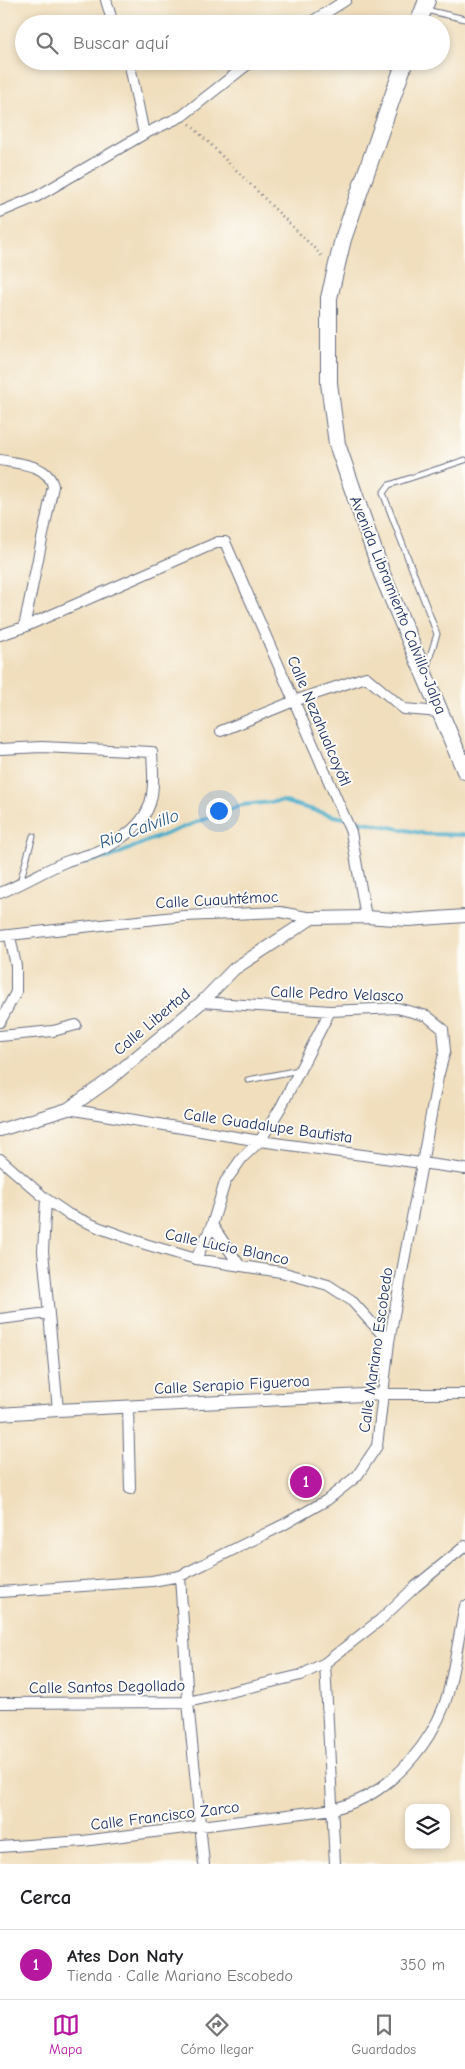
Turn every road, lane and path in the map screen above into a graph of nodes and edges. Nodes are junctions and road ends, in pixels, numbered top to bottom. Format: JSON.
{"nodes":[{"id":1,"x":106,"y":0,"type":"edge"},
{"id":2,"x":346,"y":0,"type":"edge"},
{"id":3,"x":423,"y":11,"type":"edge"},
{"id":4,"x":110,"y":15,"type":"edge"},
{"id":5,"x":322,"y":15,"type":"edge"},
{"id":6,"x":444,"y":15,"type":"edge"},
{"id":7,"x":450,"y":16,"type":"edge"},
{"id":8,"x":465,"y":19,"type":"edge"},
{"id":9,"x":131,"y":70,"type":"edge"},
{"id":10,"x":241,"y":70,"type":"edge"},
{"id":11,"x":402,"y":70,"type":"edge"},
{"id":12,"x":182,"y":116,"type":"junction"},
{"id":13,"x":144,"y":134,"type":"junction"},
{"id":14,"x":0,"y":212,"type":"edge"},
{"id":15,"x":334,"y":268,"type":"junction"},
{"id":16,"x":0,"y":460,"type":"edge"},
{"id":17,"x":465,"y":460,"type":"edge"},
{"id":18,"x":24,"y":627,"type":"junction"},
{"id":19,"x":0,"y":635,"type":"edge"},
{"id":20,"x":425,"y":675,"type":"junction"},
{"id":21,"x":294,"y":701,"type":"junction"},
{"id":22,"x":440,"y":712,"type":"junction"},
{"id":23,"x":222,"y":731,"type":"dead end"},
{"id":24,"x":0,"y":749,"type":"edge"},
{"id":25,"x":465,"y":771,"type":"edge"},
{"id":26,"x":33,"y":836,"type":"dead end"},
{"id":27,"x":20,"y":885,"type":"junction"},
{"id":28,"x":0,"y":893,"type":"edge"},
{"id":29,"x":465,"y":916,"type":"edge"},
{"id":30,"x":366,"y":917,"type":"junction"},
{"id":31,"x":312,"y":918,"type":"junction"},
{"id":32,"x":5,"y":936,"type":"edge"},
{"id":33,"x":202,"y":1002,"type":"junction"},
{"id":34,"x":330,"y":1011,"type":"junction"},
{"id":35,"x":0,"y":1022,"type":"edge"},
{"id":36,"x":76,"y":1025,"type":"dead end"},
{"id":37,"x":0,"y":1036,"type":"edge"},
{"id":38,"x":446,"y":1051,"type":"joint"},
{"id":39,"x":300,"y":1069,"type":"junction"},
{"id":40,"x":248,"y":1080,"type":"dead end"},
{"id":41,"x":68,"y":1109,"type":"junction"},
{"id":42,"x":0,"y":1130,"type":"edge"},
{"id":43,"x":260,"y":1141,"type":"junction"},
{"id":44,"x":0,"y":1159,"type":"edge"},
{"id":45,"x":421,"y":1162,"type":"junction"},
{"id":46,"x":465,"y":1169,"type":"edge"},
{"id":47,"x":46,"y":1199,"type":"junction"},
{"id":48,"x":212,"y":1225,"type":"junction"},
{"id":49,"x":196,"y":1259,"type":"junction"},
{"id":50,"x":240,"y":1266,"type":"junction"},
{"id":51,"x":48,"y":1313,"type":"junction"},
{"id":52,"x":0,"y":1319,"type":"edge"},
{"id":53,"x":389,"y":1342,"type":"junction"},
{"id":54,"x":384,"y":1394,"type":"junction"},
{"id":55,"x":465,"y":1394,"type":"edge"},
{"id":56,"x":128,"y":1407,"type":"junction"},
{"id":57,"x":58,"y":1410,"type":"junction"},
{"id":58,"x":0,"y":1414,"type":"edge"},
{"id":59,"x":130,"y":1489,"type":"dead end"},
{"id":60,"x":465,"y":1546,"type":"edge"},
{"id":61,"x":180,"y":1576,"type":"junction"},
{"id":62,"x":0,"y":1592,"type":"edge"},
{"id":63,"x":465,"y":1606,"type":"edge"},
{"id":64,"x":325,"y":1663,"type":"junction"},
{"id":65,"x":188,"y":1702,"type":"junction"},
{"id":66,"x":0,"y":1704,"type":"edge"},
{"id":67,"x":334,"y":1809,"type":"junction"},
{"id":68,"x":200,"y":1826,"type":"junction"},
{"id":69,"x":0,"y":1847,"type":"edge"},
{"id":70,"x":204,"y":1864,"type":"edge"},
{"id":71,"x":335,"y":1864,"type":"edge"}],
"edges":[{"from":1,"to":4,"type":"street"},
{"from":2,"to":5,"type":"street"},
{"from":3,"to":6,"type":"lane"},
{"from":7,"to":8,"type":"lane"},
{"from":9,"to":13,"type":"street"},
{"from":10,"to":12,"type":"street"},
{"from":11,"to":15,"type":"main road","name":"Avenida Libramiento Calvillo-Jalpa"},
{"from":12,"to":13,"type":"street"},
{"from":12,"to":15,"type":"path"},
{"from":13,"to":14,"type":"street"},
{"from":15,"to":20,"type":"main road","name":"Avenida Libramiento Calvillo-Jalpa"},
{"from":16,"to":18,"type":"street"},
{"from":17,"to":20,"type":"lane"},
{"from":18,"to":19,"type":"street"},
{"from":18,"to":21,"type":"street","name":"Calle Nezahualcoyótl"},
{"from":20,"to":22,"type":"main road","name":"Avenida Libramiento Calvillo-Jalpa"},
{"from":21,"to":22,"type":"street"},
{"from":21,"to":23,"type":"street"},
{"from":21,"to":30,"type":"street","name":"Calle Nezahualcoyótl"},
{"from":22,"to":25,"type":"main road","name":"Avenida Libramiento Calvillo-Jalpa"},
{"from":24,"to":27,"type":"street"},
{"from":26,"to":27,"type":"lane"},
{"from":27,"to":28,"type":"street"},
{"from":29,"to":30,"type":"street","name":"Calle Cuauhtémoc"},
{"from":30,"to":31,"type":"street","name":"Calle Cuauhtémoc"},
{"from":31,"to":32,"type":"street","name":"Calle Cuauhtémoc"},
{"from":31,"to":33,"type":"street","name":"Calle Libertad"},
{"from":32,"to":35,"type":"street"},
{"from":33,"to":34,"type":"street","name":"Calle Pedro Velasco"},
{"from":33,"to":41,"type":"street","name":"Calle Libertad"},
{"from":34,"to":38,"type":"street","name":"Calle Pedro Velasco"},
{"from":34,"to":39,"type":"street"},
{"from":36,"to":37,"type":"street"},
{"from":38,"to":45,"type":"street","name":"Calle Mariano Escobedo"},
{"from":39,"to":40,"type":"lane"},
{"from":39,"to":43,"type":"street"},
{"from":41,"to":42,"type":"street","name":"Calle Libertad"},
{"from":41,"to":43,"type":"street","name":"Calle Guadalupe Bautista"},
{"from":43,"to":45,"type":"street","name":"Calle Guadalupe Bautista"},
{"from":43,"to":48,"type":"street"},
{"from":44,"to":47,"type":"street","name":"Calle Lucio Blanco"},
{"from":45,"to":46,"type":"street","name":"Calle Guadalupe Bautista"},
{"from":45,"to":53,"type":"street","name":"Calle Mariano Escobedo"},
{"from":47,"to":49,"type":"street","name":"Calle Lucio Blanco"},
{"from":47,"to":51,"type":"street"},
{"from":48,"to":49,"type":"street"},
{"from":48,"to":50,"type":"street"},
{"from":49,"to":50,"type":"street","name":"Calle Lucio Blanco"},
{"from":50,"to":53,"type":"street","name":"Calle Lucio Blanco"},
{"from":51,"to":52,"type":"street"},
{"from":51,"to":57,"type":"street"},
{"from":53,"to":54,"type":"street","name":"Calle Mariano Escobedo"},
{"from":54,"to":55,"type":"street","name":"Calle Serapio Figueroa"},
{"from":54,"to":56,"type":"street","name":"Calle Serapio Figueroa"},
{"from":54,"to":61,"type":"street","name":"Calle Mariano Escobedo"},
{"from":56,"to":57,"type":"street","name":"Calle Serapio Figueroa"},
{"from":56,"to":59,"type":"street"},
{"from":57,"to":58,"type":"street","name":"Calle Serapio Figueroa"},
{"from":60,"to":64,"type":"street","name":"Calle Santos Degollado"},
{"from":61,"to":62,"type":"street","name":"Calle Mariano Escobedo"},
{"from":61,"to":65,"type":"street"},
{"from":63,"to":67,"type":"street","name":"Calle Francisco Zarco"},
{"from":64,"to":65,"type":"street","name":"Calle Santos Degollado"},
{"from":64,"to":67,"type":"street"},
{"from":65,"to":66,"type":"street","name":"Calle Santos Degollado"},
{"from":65,"to":68,"type":"street"},
{"from":67,"to":68,"type":"street","name":"Calle Francisco Zarco"},
{"from":67,"to":71,"type":"street"},
{"from":68,"to":69,"type":"street","name":"Calle Francisco Zarco"},
{"from":68,"to":70,"type":"street"}]}
